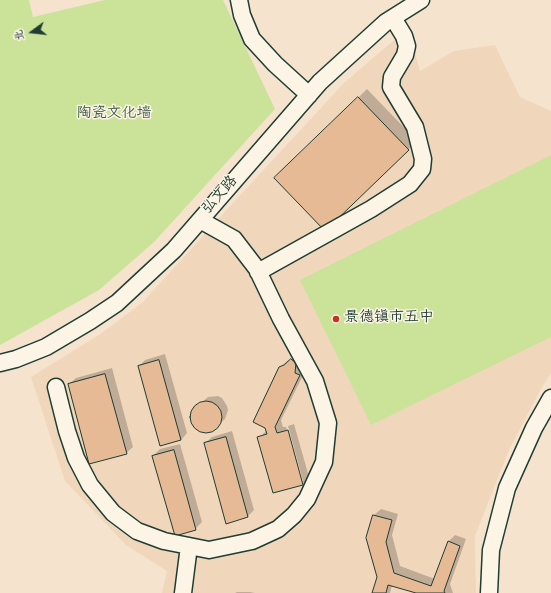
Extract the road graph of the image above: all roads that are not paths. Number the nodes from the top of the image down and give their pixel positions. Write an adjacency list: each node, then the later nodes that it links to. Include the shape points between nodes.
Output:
1 (239, 0): 4 (street, via 252,40)
2 (421, 0): 3 (street, 弘文路)
3 (393, 18): 4 (street, 弘文路); 6 (street, via 407,46 405,55 392,77 392,87 415,127 423,159 422,169 410,184 371,209)
4 (308, 95): 5 (street, 弘文路)
5 (200, 220): 6 (street, via 234,239); 7 (street, 弘文路, via 174,250 117,303 46,347)
6 (258, 272): 10 (street, via 315,381 328,423 324,462 307,499 278,529 252,541 209,550)
7 (0, 363)
8 (56, 387): 10 (street, via 76,458 90,485 114,513 137,531 164,541)
9 (551, 398): 12 (street, via 534,428 507,488 491,550)
10 (189, 546): 11 (street)
11 (183, 593)
12 (489, 593)

